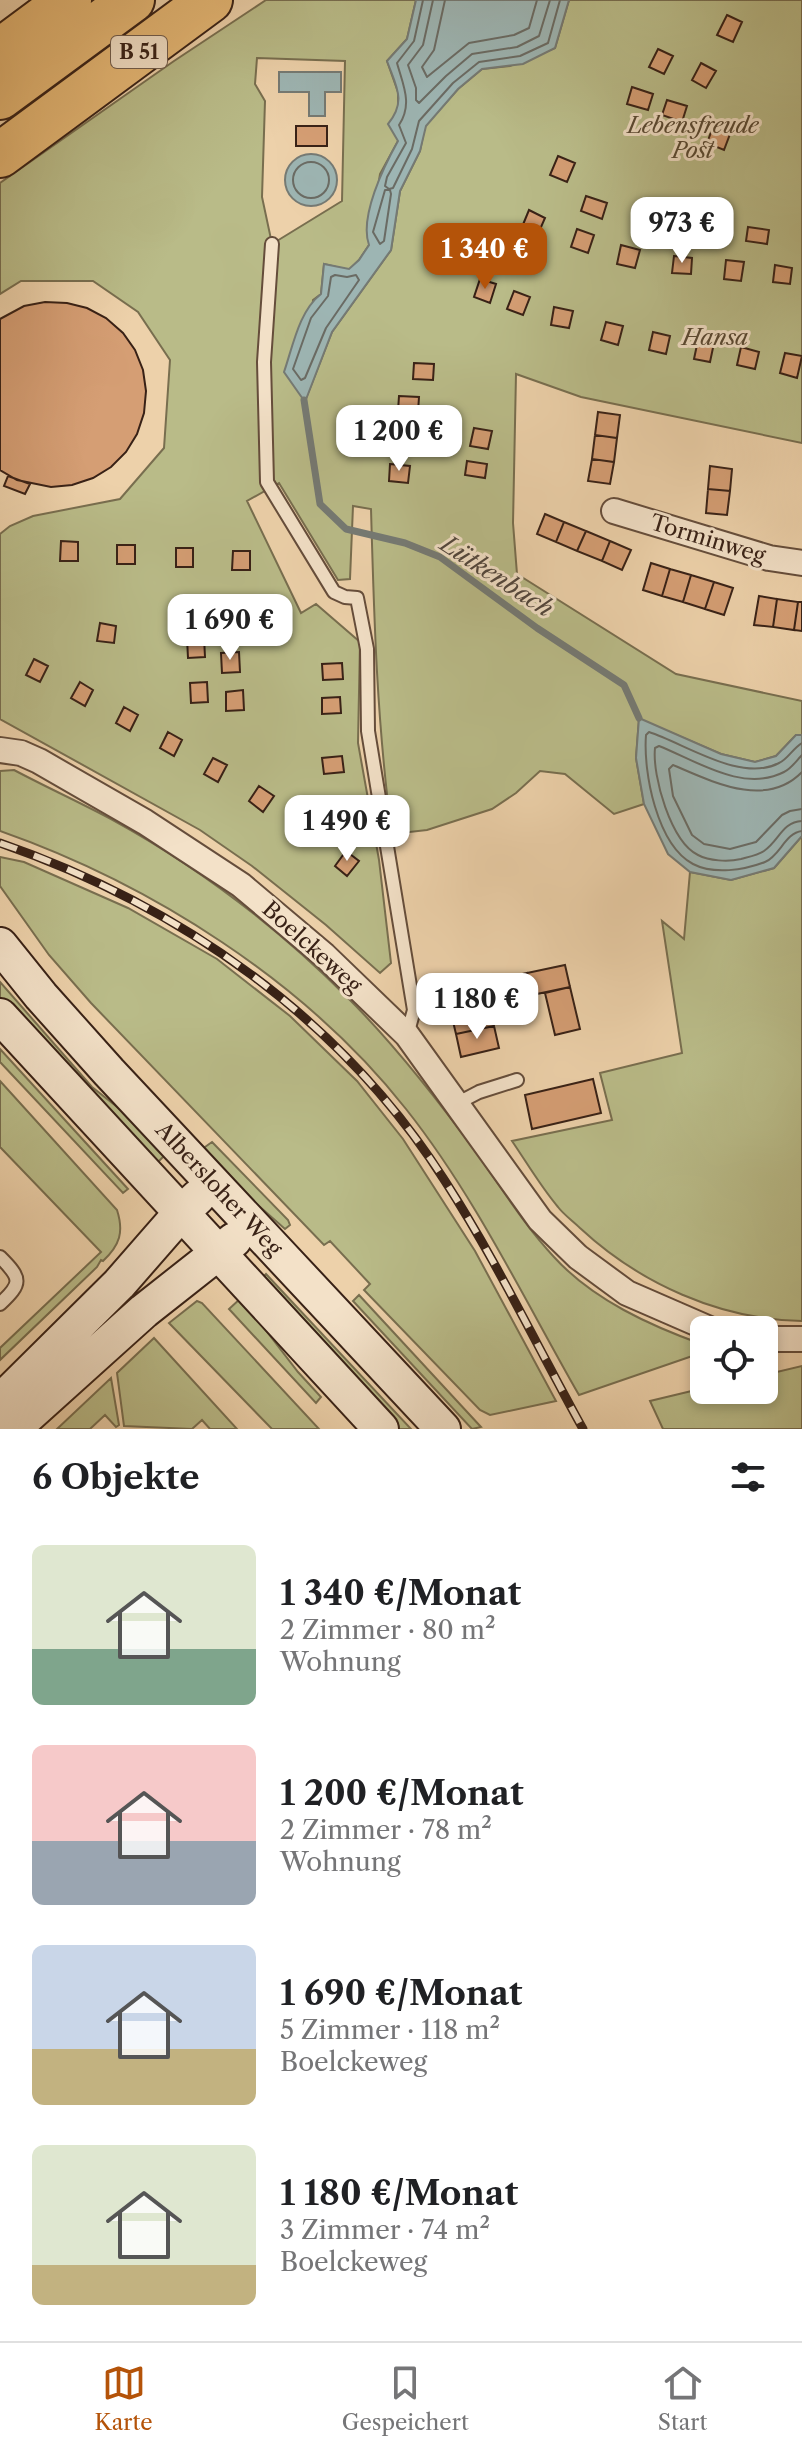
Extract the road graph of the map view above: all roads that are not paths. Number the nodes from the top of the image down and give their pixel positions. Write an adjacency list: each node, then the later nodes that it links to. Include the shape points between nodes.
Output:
1 (69, 0): 4 (highway)
2 (132, 0): 5 (highway, B 51)
3 (210, 0): 6 (highway, B 51)
4 (0, 51)
5 (0, 97)
6 (0, 155)
7 (272, 244): 13 (lane, via 264,362 267,482 334,592 357,598 367,649 368,731 414,1010)
8 (614, 511): 9 (street, Torminweg)
9 (802, 563)
10 (0, 750): 13 (street, Boelckeweg, via 39,761 241,885)
11 (0, 945): 16 (main road, Albersloher Weg)
12 (0, 1016): 17 (main road, Albersloher Weg)
13 (407, 1035): 15 (street, Boelckeweg)
14 (517, 1080): 15 (lane)
15 (456, 1104): 22 (street, Boelckeweg, via 540,1220 578,1257 627,1293)
16 (213, 1183): 17 (main road); 18 (main road, Albersloher Weg)
17 (181, 1213): 19 (main road, Albersloher Weg); 25 (main road, via 119,1284)
18 (252, 1224): 19 (main road); 28 (main road, Albersloher Weg)
19 (218, 1252): 26 (main road); 27 (main road, Albersloher Weg)
20 (0, 1257): 21 (lane, via 18,1284)
21 (0, 1304)
22 (690, 1320)
23 (778, 1339): 24 (street)
24 (802, 1339)
25 (0, 1402)
26 (13, 1429)
27 (381, 1429)
28 (443, 1429)

